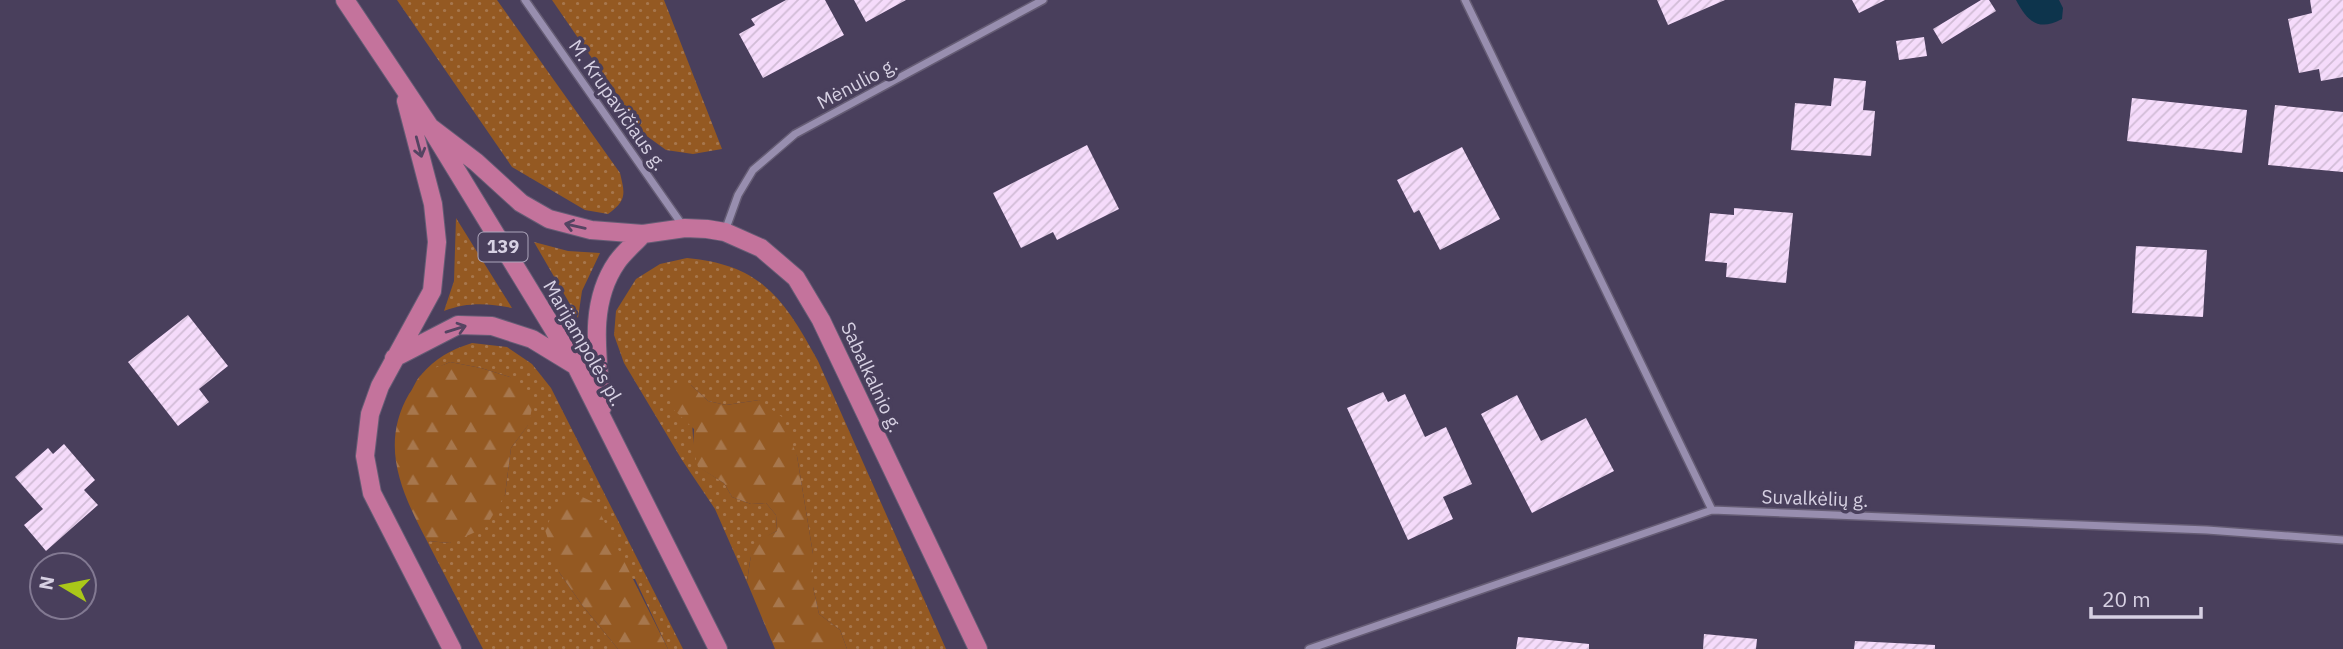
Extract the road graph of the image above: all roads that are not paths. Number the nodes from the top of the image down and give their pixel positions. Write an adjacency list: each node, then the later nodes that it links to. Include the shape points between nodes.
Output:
1 (345, 0): 5 (main road, Marijampolės pl. / 139)
2 (525, 0): 7 (street, M. Krupavičiaus g.)
3 (1044, 0): 8 (street, Mėnulio g., via 795,134 753,170)
4 (1465, 0): 13 (street)
5 (400, 81): 6 (main road, Marijampolės pl. / 139); 10 (main road, one-way to 10, via 433,204 436,242 432,291)
6 (430, 127): 9 (main road, Sabalkalnio g., one-way to 6, via 591,230 549,219 521,203); 11 (main road, Marijampolės pl. / 139)
7 (685, 228): 8 (main road, Sabalkalnio g.); 9 (main road, Sabalkalnio g.)
8 (725, 232): 17 (main road, Sabalkalnio g., via 761,248 796,278 821,320)
9 (643, 234): 12 (main road, via 618,261 600,294 596,330)
10 (394, 358): 11 (main road, one-way to 11, via 458,325 492,326 532,339); 15 (main road, via 370,414 365,456 372,493)
11 (576, 366): 12 (main road, Marijampolės pl. / 139)
12 (602, 415): 16 (main road, Marijampolės pl. / 139)
13 (1712, 510): 14 (street, Suvalkėlių g., via 2207,530); 18 (street, Suvalkėlių g.)
14 (2343, 540)
15 (452, 649)
16 (718, 649)
17 (978, 649)
18 (1309, 649)

